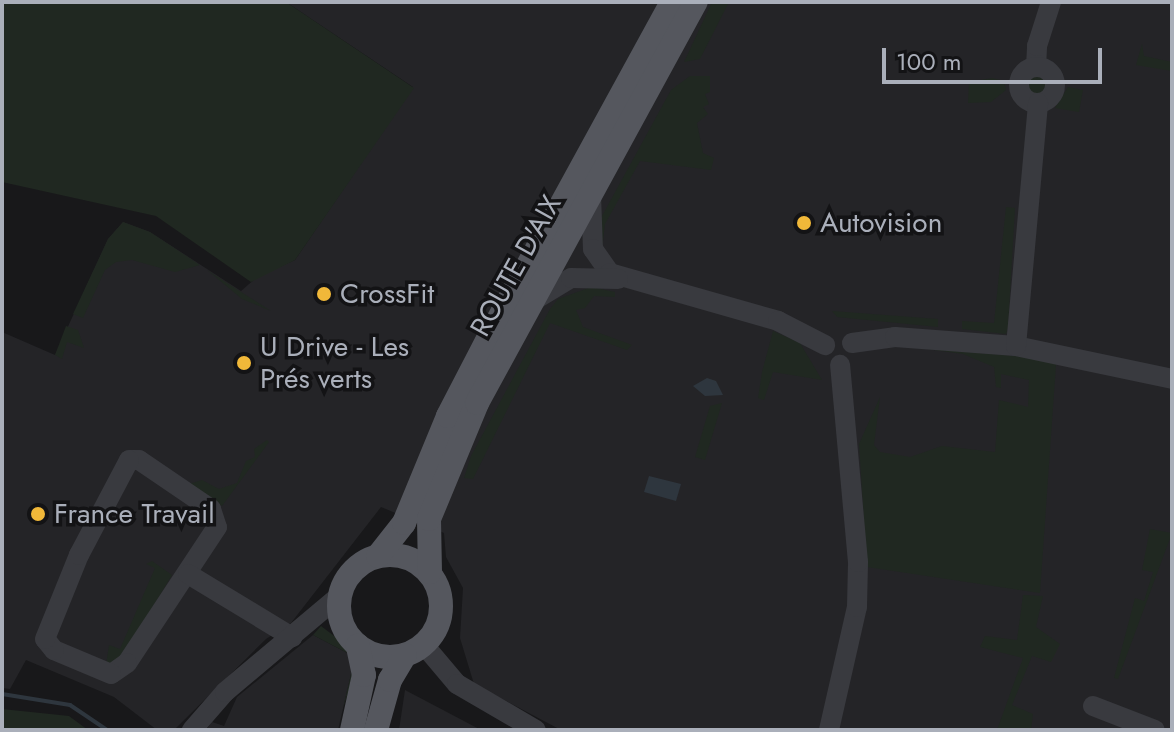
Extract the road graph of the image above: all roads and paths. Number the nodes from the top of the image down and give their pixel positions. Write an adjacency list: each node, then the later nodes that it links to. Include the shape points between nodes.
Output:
1 (672, 2): 12 (main road, ROUTE D'AIX, via 448,416 404,523)
2 (696, 2): 4 (main road, ROUTE D'AIX)
3 (1051, 2): 9 (street, via 1036,67 1049,71 1055,83 1051,97 1038,103)
4 (591, 191): 5 (street, via 593,249 610,273); 6 (main road, ROUTE D'AIX)
5 (624, 279): 6 (street, via 571,278); 8 (street, via 778,321)
6 (530, 303): 13 (main road, ROUTE D'AIX, via 444,477 425,539)
7 (852, 343): 8 (street, via 835,336); 9 (street, via 895,337); 10 (street, via 852,358)
8 (825, 345): 10 (street, via 827,359)
9 (1016, 346): 11 (street)
10 (840, 365): 24 (street, via 857,607)
11 (1172, 379)
12 (378, 556): 13 (main road, via 406,557); 15 (main road, via 360,564)
13 (430, 572): 18 (main road, via 442,599 441,616)
14 (188, 574): 14 (street, via 217,519 139,460 129,460 79,555 45,639 54,650 95,668 119,671); 16 (street)
15 (339, 596): 16 (street); 17 (main road, via 339,615)
16 (292, 637): 20 (street, via 225,692)
17 (358, 646): 18 (main road, via 373,654); 21 (main road, via 364,675)
18 (415, 650): 22 (main road, via 390,680); 23 (street, via 448,677)
19 (1093, 706): 25 (street)
20 (192, 730)
21 (352, 730)
22 (376, 730)
23 (536, 730)
24 (829, 730)
25 (1155, 730)

